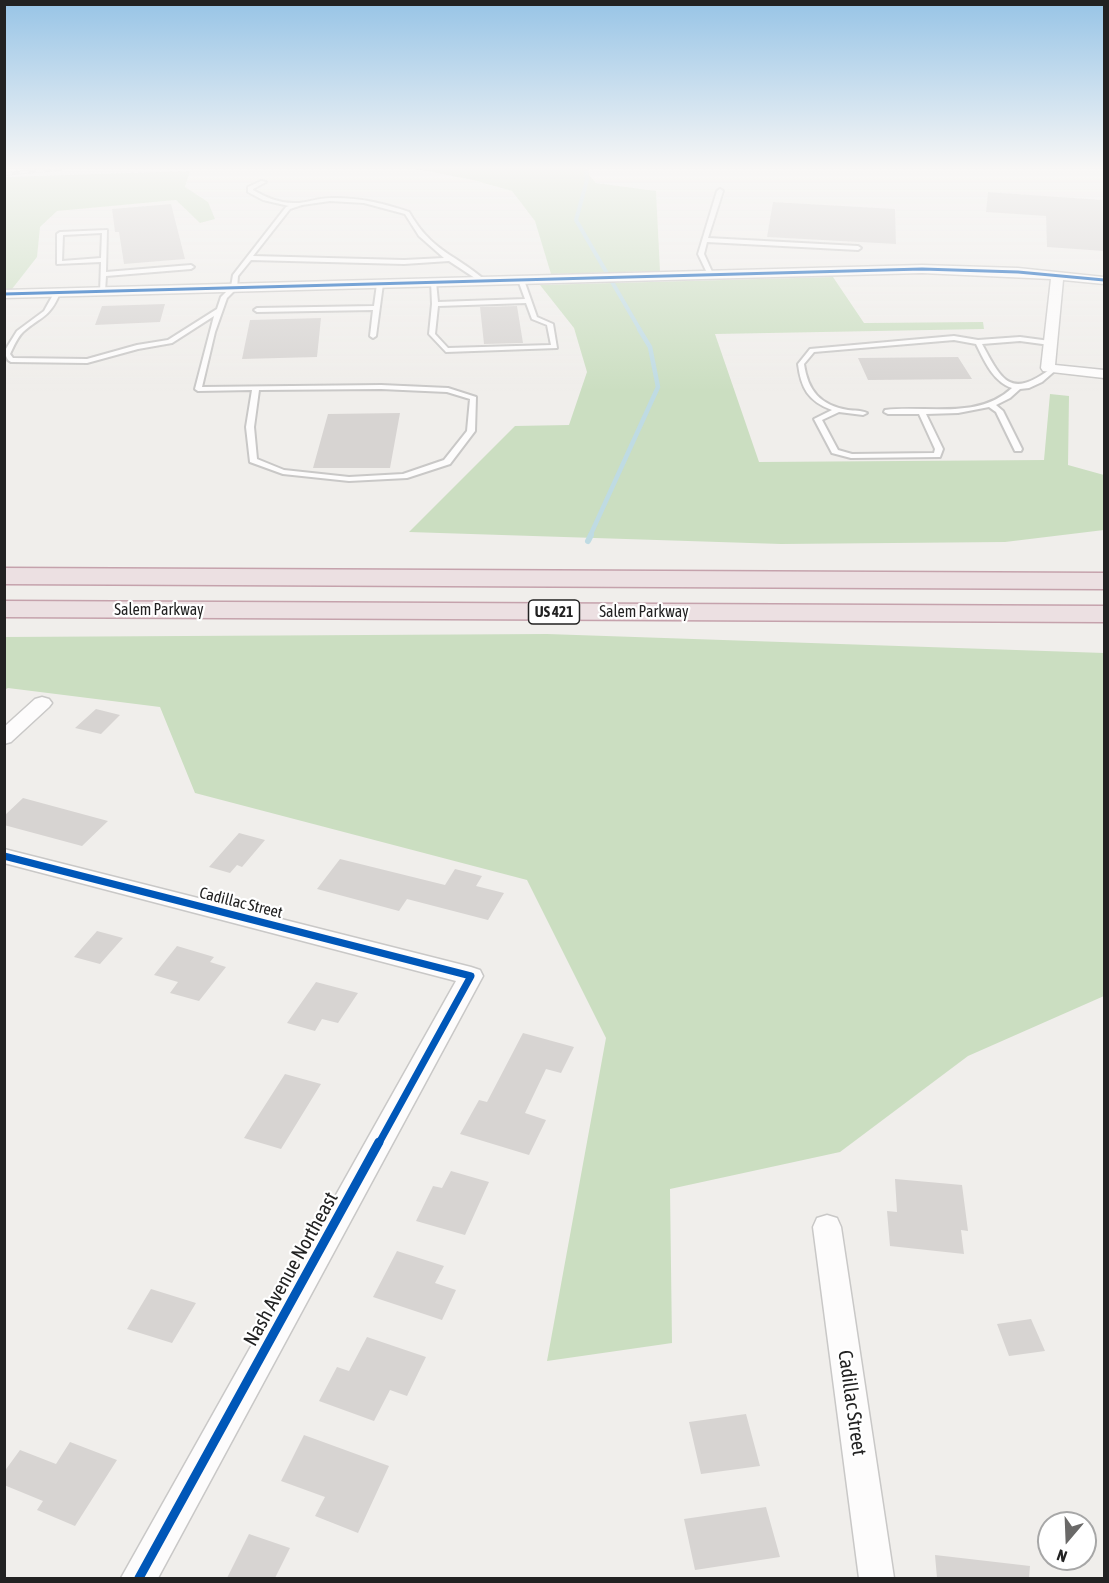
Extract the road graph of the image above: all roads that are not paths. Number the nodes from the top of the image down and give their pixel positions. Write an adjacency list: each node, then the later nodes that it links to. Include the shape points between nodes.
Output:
1 (60, 243): 10 (lane, via 59,263)
2 (104, 243): 10 (lane)
3 (261, 243): 8 (lane)
4 (429, 243): 9 (lane)
5 (705, 243): 13 (lane, via 702,254)
6 (761, 243): 7 (lane)
7 (858, 248)
8 (249, 258): 9 (lane, via 404,262); 20 (lane, via 235,276)
9 (448, 258): 17 (lane)
10 (103, 260): 12 (lane)
11 (190, 267): 12 (lane)
12 (103, 274): 21 (lane)
13 (710, 274): 14 (street, via 885,270); 15 (street)
14 (1057, 276): 16 (street); 31 (street)
15 (521, 280): 17 (street); 24 (lane)
16 (1104, 280)
17 (483, 281): 18 (street)
18 (433, 282): 19 (street); 25 (lane)
19 (380, 284): 20 (street); 26 (lane)
20 (234, 288): 21 (street); 27 (lane, via 224,297)
21 (102, 292): 22 (street)
22 (57, 293): 23 (street); 27 (lane, via 45,316 20,331 12,342 7,354 11,360 87,361 170,342)
23 (4, 294)
24 (529, 301): 25 (lane); 25 (lane, via 534,318 550,324 555,347 446,350 432,334)
25 (435, 304)
26 (377, 308): 28 (lane); 29 (lane)
27 (219, 310): 35 (lane, via 198,389)
28 (257, 310)
29 (373, 336)
30 (978, 342): 31 (lane, via 1020,339); 34 (lane, via 998,379); 37 (lane, via 954,338 812,350 801,364 806,388)
31 (1050, 343): 32 (street)
32 (1051, 369): 33 (street); 34 (lane, via 1038,382)
33 (1104, 374)
34 (1018, 387): 36 (lane, via 1012,396)
35 (256, 389): 35 (lane, via 448,390 474,398 471,431 447,462 404,476 349,479 283,472 253,460 250,427)
36 (990, 404): 38 (lane); 41 (lane, via 999,411)
37 (837, 410): 38 (lane, via 818,419 835,451 851,456 937,455 939,449); 40 (lane)
38 (921, 411): 39 (lane)
39 (888, 412)
40 (863, 413)
41 (1018, 449)
42 (4, 576): 43 (highway, Salem Parkway / US 421)
43 (1104, 581)
44 (4, 609): 45 (highway, Salem Parkway / US 421)
45 (1104, 614)
46 (42, 703): 47 (street)
47 (4, 738)
48 (4, 856): 49 (street, Cadillac Street)
49 (471, 976): 51 (street, Nash Avenue Northeast)
50 (827, 1227): 52 (street, Cadillac Street)
51 (139, 1578)
52 (877, 1578)

